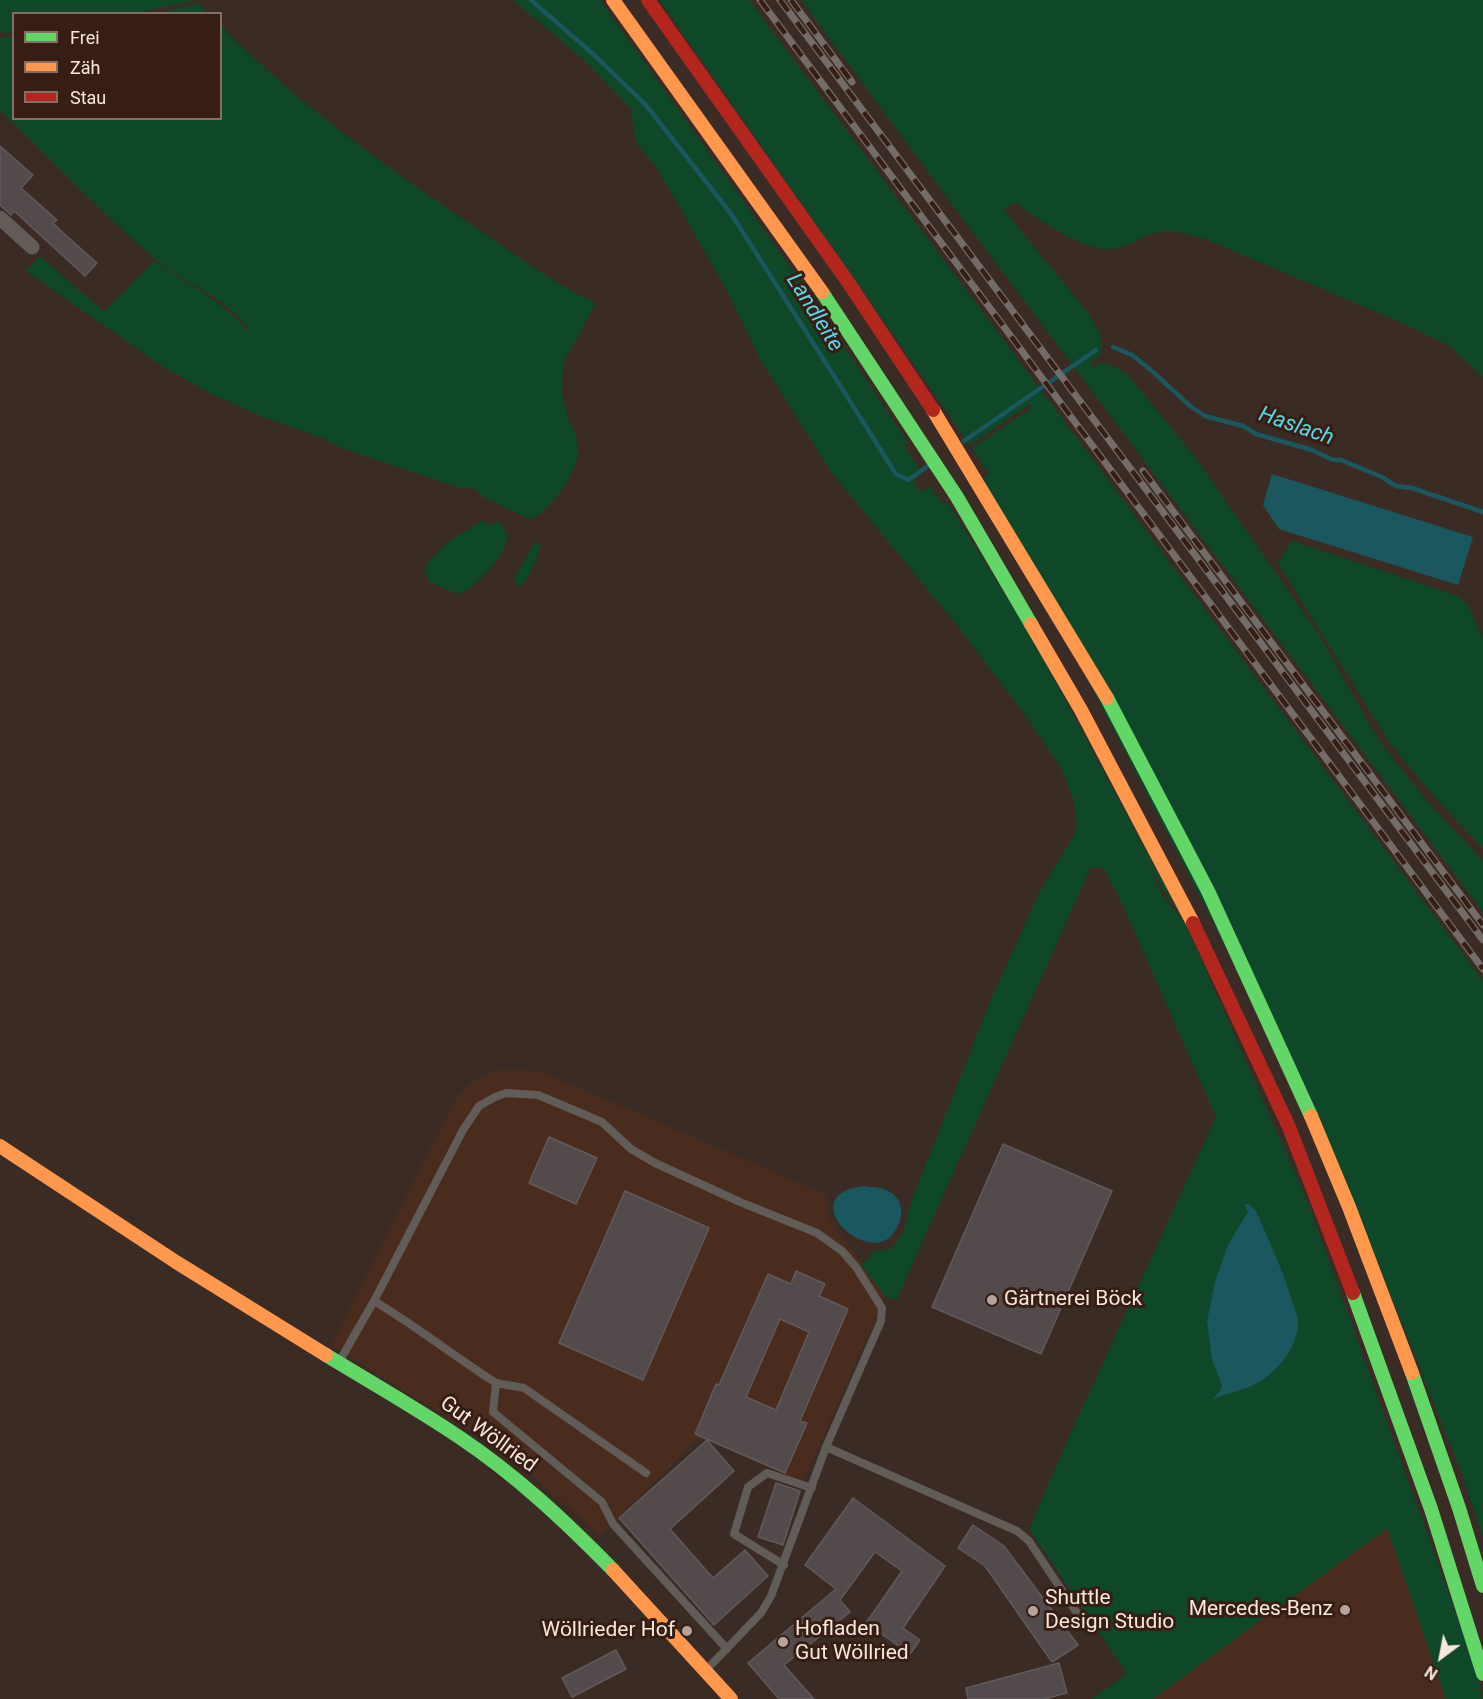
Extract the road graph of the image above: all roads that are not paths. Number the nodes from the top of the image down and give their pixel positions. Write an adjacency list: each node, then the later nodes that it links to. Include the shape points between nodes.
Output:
1 (613, 0): 17 (main road, via 830,303 918,435 1082,710 1184,903 1289,1127 1388,1384)
2 (648, 0): 13 (main road, via 848,282 939,419 1104,692 1208,891 1310,1113 1409,1365)
3 (0, 218): 4 (street)
4 (32, 247)
5 (0, 1146): 7 (main road, Gut Wöllried, via 176,1262)
6 (374, 1301): 7 (lane); 8 (lane); 9 (lane, via 479,1106 506,1093 538,1095 602,1122 631,1149 656,1163 817,1233 856,1267 882,1308 881,1321)
7 (339, 1362): 16 (main road, Gut Wöllried, via 459,1437 541,1501 615,1571)
8 (496, 1383): 10 (lane, via 524,1388); 15 (lane, via 493,1412 602,1502 613,1524)
9 (826, 1447): 11 (lane); 14 (lane, via 1017,1532 1029,1541)
10 (646, 1473)
11 (812, 1488): 12 (lane); 12 (lane, via 767,1473 748,1487 734,1534)
12 (784, 1565): 15 (lane, via 761,1613)
13 (1483, 1586)
14 (1083, 1622)
15 (728, 1649): 16 (lane)
16 (706, 1670): 18 (main road, Gut Wöllried)
17 (1483, 1674)
18 (731, 1699)

